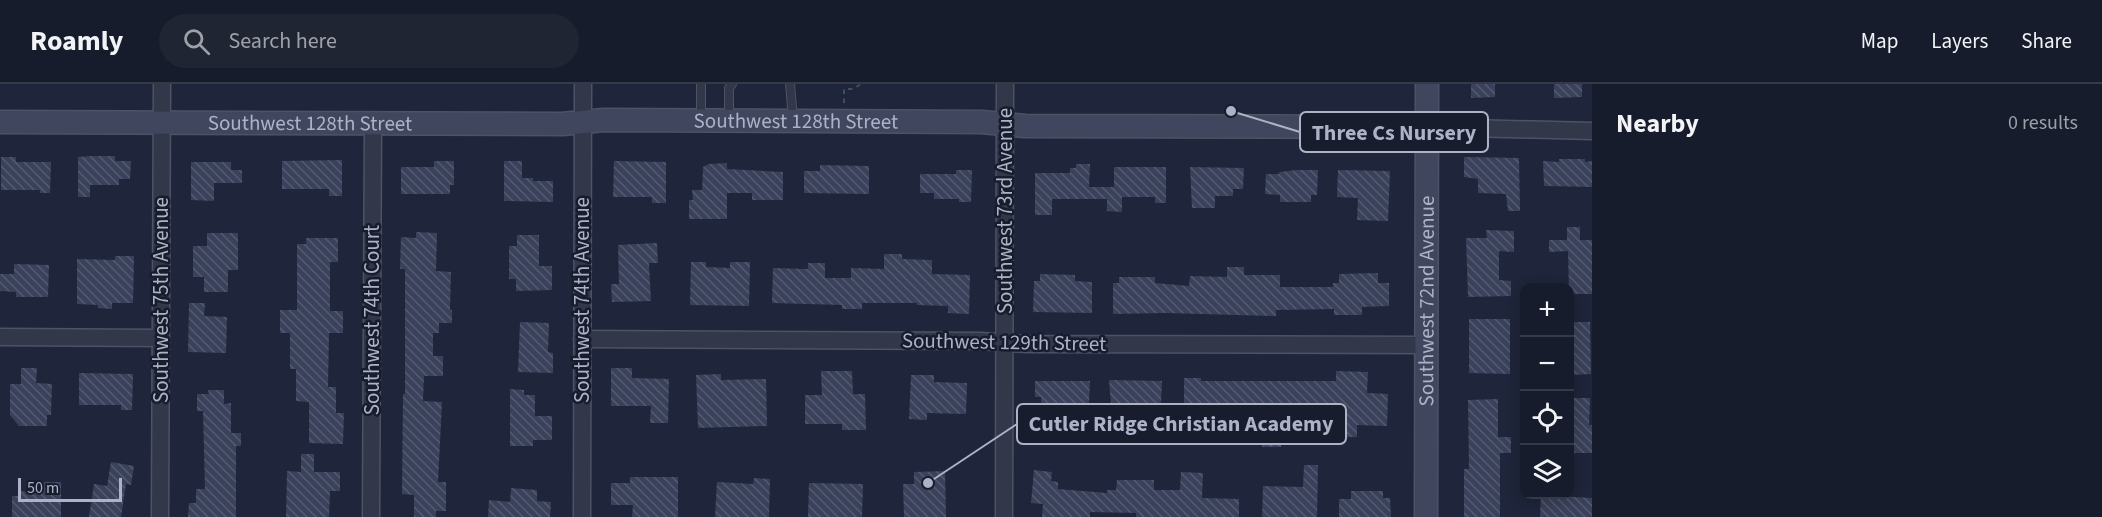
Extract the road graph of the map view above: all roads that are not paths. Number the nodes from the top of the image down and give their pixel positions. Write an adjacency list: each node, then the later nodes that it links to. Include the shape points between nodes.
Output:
1 (162, 84): 12 (street, Southwest 75th Avenue)
2 (583, 84): 13 (street, Southwest 74th Avenue)
3 (701, 84): 8 (lane)
4 (732, 84): 9 (lane)
5 (790, 84): 10 (lane)
6 (1005, 84): 15 (street, Southwest 73rd Avenue)
7 (1427, 84): 16 (street, Southwest 72nd Avenue)
8 (701, 121): 9 (street, Southwest 128th Street); 13 (street, Southwest 128th Street)
9 (729, 121): 10 (street, Southwest 128th Street)
10 (793, 121): 15 (street, Southwest 128th Street)
11 (0, 122): 12 (street, Southwest 128th Street)
12 (161, 122): 14 (street, Southwest 128th Street); 19 (street, Southwest 75th Avenue)
13 (583, 122): 14 (street, Southwest 128th Street); 20 (street, Southwest 74th Avenue)
14 (373, 123): 24 (street, Southwest 74th Court)
15 (1005, 124): 16 (street, Southwest 128th Street); 21 (street, Southwest 73rd Avenue)
16 (1427, 127): 17 (street, Southwest 128th Street); 22 (street, Southwest 72nd Avenue)
17 (1592, 131)
18 (0, 337): 19 (street)
19 (161, 338): 23 (street, Southwest 75th Avenue)
20 (582, 339): 21 (street, Southwest 129th Street); 25 (street, Southwest 74th Avenue)
21 (1005, 343): 22 (street, Southwest 129th Street); 26 (street, Southwest 73rd Avenue)
22 (1426, 345): 27 (street, Southwest 72nd Avenue)
23 (160, 517)
24 (371, 517)
25 (582, 517)
26 (1004, 517)
27 (1426, 517)

